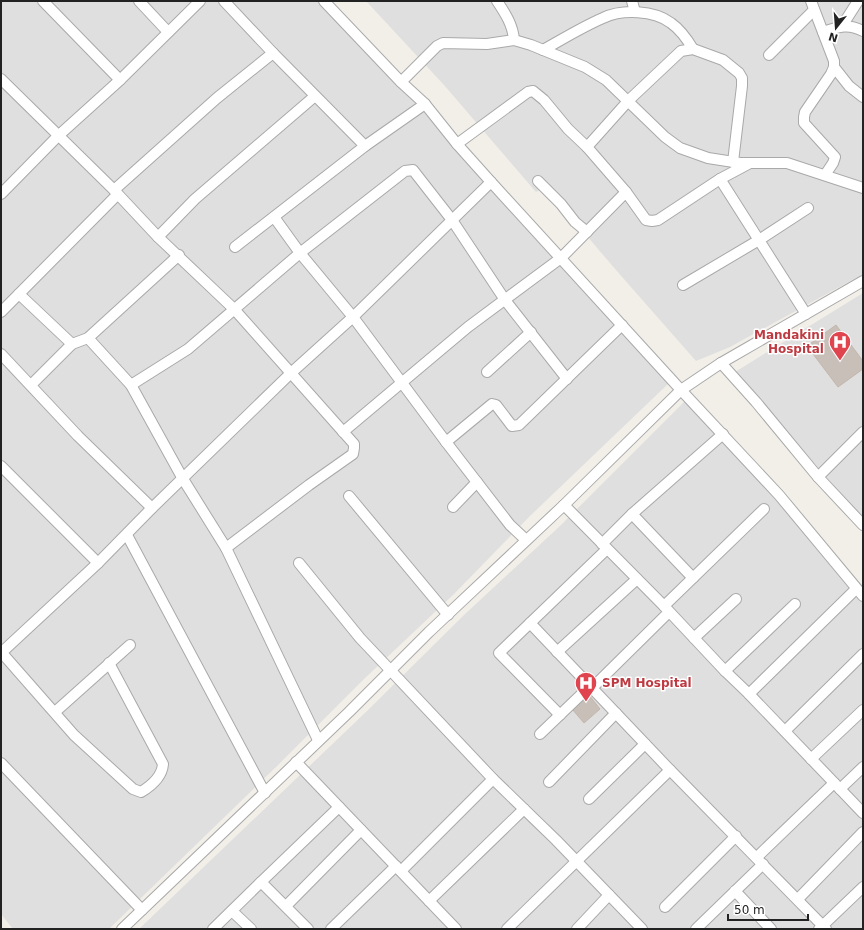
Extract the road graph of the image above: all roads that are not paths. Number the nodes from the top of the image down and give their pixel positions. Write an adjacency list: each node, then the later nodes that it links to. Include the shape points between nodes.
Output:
1 (43, 1): 22 (street)
2 (139, 1): 12 (street)
3 (200, 1): 12 (street)
4 (224, 1): 18 (street)
5 (324, 1): 23 (street)
6 (497, 1): 15 (street, via 514,30)
7 (632, 1): 10 (street)
8 (858, 1): 11 (street)
9 (813, 6): 13 (street); 19 (street)
10 (635, 12): 16 (street, via 670,22); 17 (street, via 604,17)
11 (842, 26): 13 (street); 14 (street)
12 (168, 32): 22 (street)
13 (823, 32): 20 (street)
14 (863, 32)
15 (514, 40): 17 (street); 23 (street, via 487,44 443,43)
16 (693, 49): 26 (street, via 681,51); 32 (street, via 724,60 733,66 742,78)
17 (543, 50): 26 (street, via 585,67 606,80)
18 (273, 53): 24 (street); 40 (street, via 217,98)
19 (769, 56)
20 (834, 67): 25 (street, via 849,86); 34 (street, via 804,117 804,123 835,157)
21 (1, 78): 28 (street)
22 (120, 80): 28 (street)
23 (401, 82): 27 (street)
24 (315, 96): 30 (street); 46 (street, via 195,199)
25 (863, 97)
26 (629, 100): 31 (street); 32 (street, via 680,148 708,158)
27 (425, 104): 29 (street); 30 (street)
28 (58, 136): 40 (street); 41 (street)
29 (457, 144): 31 (street, via 528,92 533,92 544,100); 37 (street)
30 (365, 146): 43 (street)
31 (587, 147): 39 (street)
32 (733, 162): 33 (street)
33 (750, 163): 34 (street, via 787,163); 35 (street)
34 (825, 175): 38 (street)
35 (720, 179): 39 (street, via 658,220 652,221 646,220); 47 (street)
36 (538, 180): 45 (street)
37 (491, 182): 44 (street); 51 (street)
38 (863, 188)
39 (626, 192): 45 (street)
40 (116, 193): 46 (street); 54 (street)
41 (1, 194)
42 (808, 208): 47 (street)
43 (274, 217): 48 (street); 49 (street)
44 (452, 220): 49 (street, via 413,170 405,171); 55 (street); 59 (street)
45 (587, 232): 51 (street)
46 (158, 237): 50 (street)
47 (759, 240): 53 (street); 58 (street)
48 (235, 247)
49 (300, 253): 56 (street); 59 (street)
50 (179, 255): 56 (street); 62 (street)
51 (561, 258): 55 (street); 60 (street)
52 (863, 281): 58 (street)
53 (683, 285)
54 (19, 294): 57 (street); 63 (street)
55 (505, 300): 61 (street); 69 (street, via 468,326)
56 (234, 309): 67 (street); 71 (street, via 188,349)
57 (1, 312)
58 (806, 314): 65 (street)
59 (353, 317): 67 (street); 69 (street)
60 (622, 325): 68 (street); 72 (street)
61 (531, 332): 66 (street); 68 (street)
62 (88, 338): 63 (street); 71 (street)
63 (72, 344): 70 (street)
64 (1, 354): 70 (street)
65 (721, 364): 72 (street); 78 (street)
66 (487, 372)
67 (291, 373): 73 (street); 79 (street)
68 (567, 378): 76 (street, via 519,425 512,426 496,405 492,404)
69 (402, 383): 73 (street); 76 (street)
70 (31, 385): 84 (street, via 78,436)
71 (132, 385): 79 (street)
72 (681, 390): 75 (street); 82 (street)
73 (343, 432): 91 (street, via 354,444 353,454)
74 (863, 432): 78 (street)
75 (723, 434): 86 (street); 96 (street, via 779,495)
76 (446, 442): 80 (street)
77 (1, 466): 92 (street)
78 (818, 477): 87 (street)
79 (183, 479): 84 (street); 91 (street)
80 (477, 482): 83 (street); 89 (street, via 510,525)
81 (349, 496): 100 (street)
82 (564, 505): 89 (street); 90 (street)
83 (453, 507)
84 (152, 508): 88 (street)
85 (764, 509): 94 (street)
86 (632, 514): 90 (street); 94 (street)
87 (863, 525)
88 (127, 535): 92 (street); 128 (street)
89 (526, 540): 100 (street)
90 (605, 546): 95 (street); 101 (street)
91 (226, 548): 118 (street)
92 (98, 562): 105 (street)
93 (299, 562): 108 (street, via 360,638)
94 (693, 578): 99 (street)
95 (637, 579): 99 (street); 104 (street)
96 (860, 592): 111 (street)
97 (736, 599): 102 (street)
98 (795, 604): 109 (street)
99 (667, 609): 102 (street); 110 (street)
100 (448, 615): 108 (street)
101 (530, 623): 104 (street); 115 (street, via 499,653)
102 (694, 638): 109 (street)
103 (130, 645): 107 (street)
104 (557, 652): 110 (street)
105 (1, 653): 113 (street)
106 (863, 654): 116 (street)
107 (109, 662): 113 (street); 113 (street, via 163,764 163,769 150,787 140,792 133,789 74,735)
108 (391, 670): 118 (street); 125 (street)
109 (725, 671): 111 (street)
110 (591, 687): 114 (street); 115 (street)
111 (750, 694): 116 (street)
112 (863, 710): 120 (street)
113 (55, 712)
114 (616, 713): 119 (street); 126 (street)
115 (560, 715): 117 (street)
116 (785, 731): 120 (street)
117 (540, 734)
118 (318, 740): 121 (street)
119 (645, 744): 124 (street); 129 (street)
120 (811, 759): 127 (street)
121 (296, 762): 128 (street); 130 (street)
122 (1, 763): 147 (street)
123 (863, 767): 127 (street)
124 (670, 770): 135 (street); 137 (street)
125 (493, 779): 131 (street); 138 (street)
126 (549, 782)
127 (837, 786): 132 (street); 136 (street)
128 (265, 792): 147 (street)
129 (589, 799)
130 (338, 806): 133 (street); 139 (street)
131 (524, 809): 137 (street); 144 (street)
132 (863, 813)
133 (362, 830): 138 (street); 145 (street)
134 (863, 832): 143 (street)
135 (736, 836): 136 (street); 146 (street)
136 (760, 860): 141 (street); 143 (street)
137 (577, 862): 142 (street); 157 (street)
138 (398, 869): 144 (street); 155 (street)
139 (261, 882): 145 (street); 148 (street)
140 (863, 887): 150 (street)
141 (735, 891): 159 (street); 160 (street)
142 (609, 895): 149 (street); 158 (street)
143 (798, 898): 150 (street)
144 (429, 901): 156 (street)
145 (286, 906): 154 (street)
146 (665, 907)
147 (142, 910): 151 (street)
148 (232, 911): 152 (street); 153 (street)
149 (640, 928)
150 (823, 928)
151 (122, 929)
152 (213, 929)
153 (250, 929)
154 (308, 929)
155 (331, 929)
156 (456, 929)
157 (507, 929)
158 (576, 929)
159 (696, 929)
160 (771, 929)

